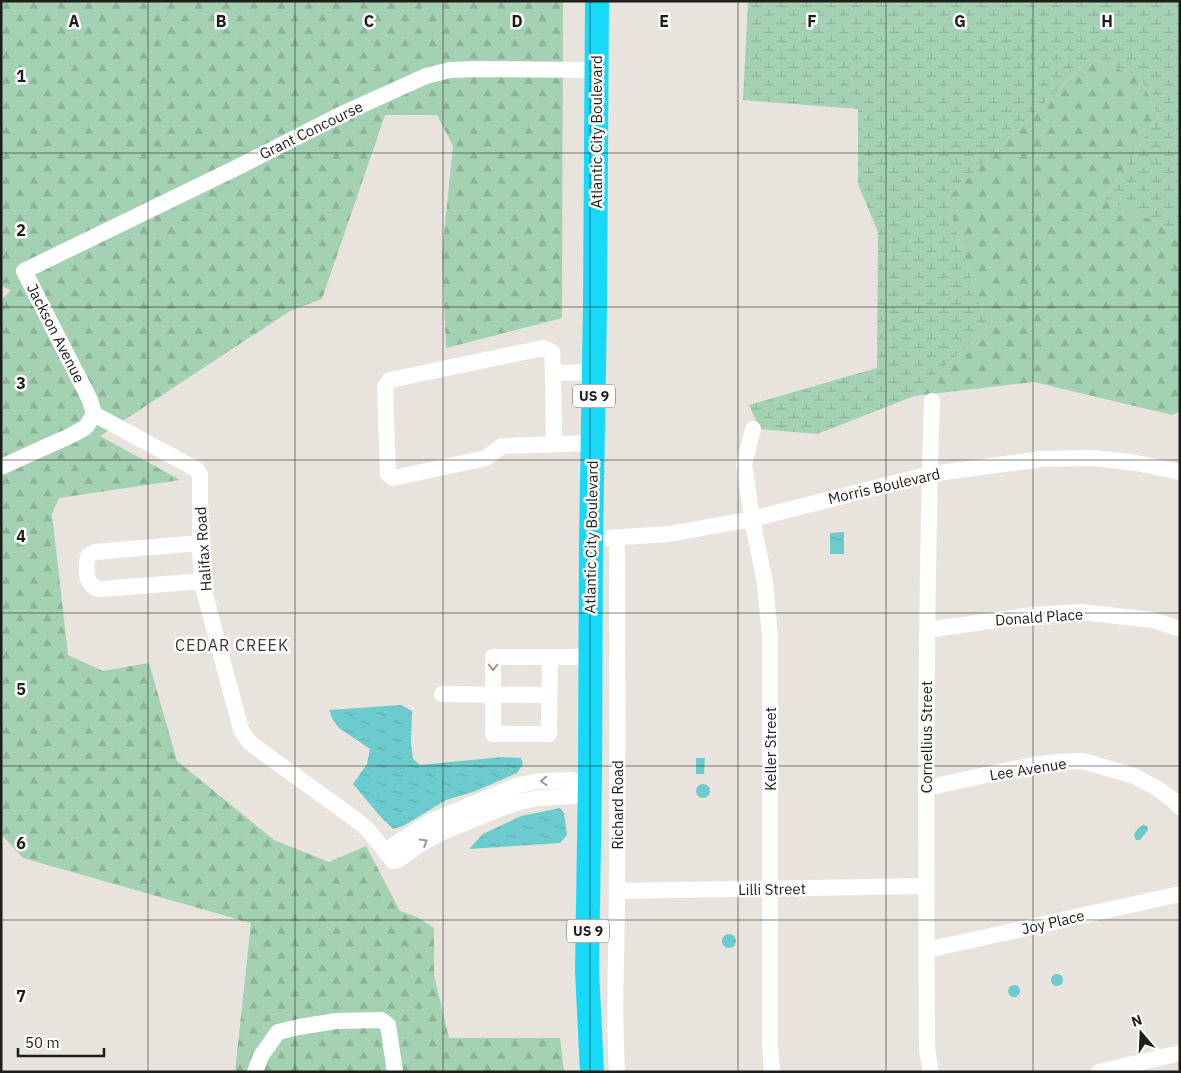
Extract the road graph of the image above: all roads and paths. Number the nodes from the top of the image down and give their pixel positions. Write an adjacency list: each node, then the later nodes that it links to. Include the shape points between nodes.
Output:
1 (596, 1): 2 (highway, Atlantic City Boulevard / US 9)
2 (596, 70): 3 (street, Grant Concourse, via 480,68 426,76 342,114); 4 (highway, Atlantic City Boulevard / US 9)
3 (44, 262): 7 (street, Jackson Avenue, via 24,271 90,400)
4 (594, 372): 5 (street); 9 (highway, Atlantic City Boulevard / US 9)
5 (553, 373): 10 (street); 10 (street, via 552,352 543,348 390,380 385,387 388,474 393,478 486,458 502,446)
6 (932, 401): 13 (street, Cornellius Street)
7 (94, 414): 11 (street, via 86,428); 17 (street, Halifax Road, via 196,469 200,475)
8 (753, 429): 14 (street, Keller Street, via 744,464)
9 (593, 443): 10 (street); 16 (highway, Atlantic City Boulevard / US 9)
10 (554, 444)
11 (1, 467)
12 (1180, 472): 13 (street, Morris Boulevard, via 1136,462 1042,458)
13 (930, 474): 14 (street, Morris Boulevard); 20 (street, Cornellius Street)
14 (752, 519): 15 (street, Morris Boulevard, via 669,534); 30 (street, Keller Street, via 765,582 770,636)
15 (616, 538): 16 (street, Morris Boulevard); 31 (street, Richard Road)
16 (591, 539): 22 (highway, Atlantic City Boulevard / US 9)
17 (200, 542): 18 (street, Halifax Road); 18 (street, via 95,552 88,556 86,566 89,580 94,587 101,589)
18 (203, 581): 27 (street, Halifax Road, via 237,719 245,736 368,830 384,834 395,851 432,821 516,786 539,781 572,780)
19 (1180, 629): 20 (street, Donald Place, via 1153,620 1081,612 1032,615)
20 (927, 630): 26 (street, Cornellius Street)
21 (550, 657): 22 (street); 24 (street, one-way to 24, via 494,657); 25 (street)
22 (590, 657): 27 (highway, Atlantic City Boulevard / US 9)
23 (442, 694): 24 (street)
24 (493, 695): 25 (street); 25 (street, via 493,734 549,734)
25 (549, 695)
26 (926, 788): 28 (street, Lee Avenue, via 1037,765 1083,761 1134,776); 29 (street, Cornellius Street)
27 (590, 791): 37 (highway, Atlantic City Boulevard / US 9, via 587,971)
28 (1179, 804)
29 (926, 886): 30 (street, Lilli Street); 33 (street, Cornellius Street)
30 (770, 889): 31 (street, Lilli Street); 39 (street, Keller Street)
31 (617, 891): 38 (street, Richard Road)
32 (1180, 894): 33 (street, Joy Place)
33 (927, 950): 40 (street, Cornellius Street, via 927,1048)
34 (1180, 1053): 41 (street)
35 (255, 1072): 36 (street, via 278,1032 336,1021 380,1020 388,1025)
36 (395, 1072)
37 (592, 1072)
38 (618, 1072)
39 (772, 1072)
40 (931, 1072)
41 (1099, 1072)

